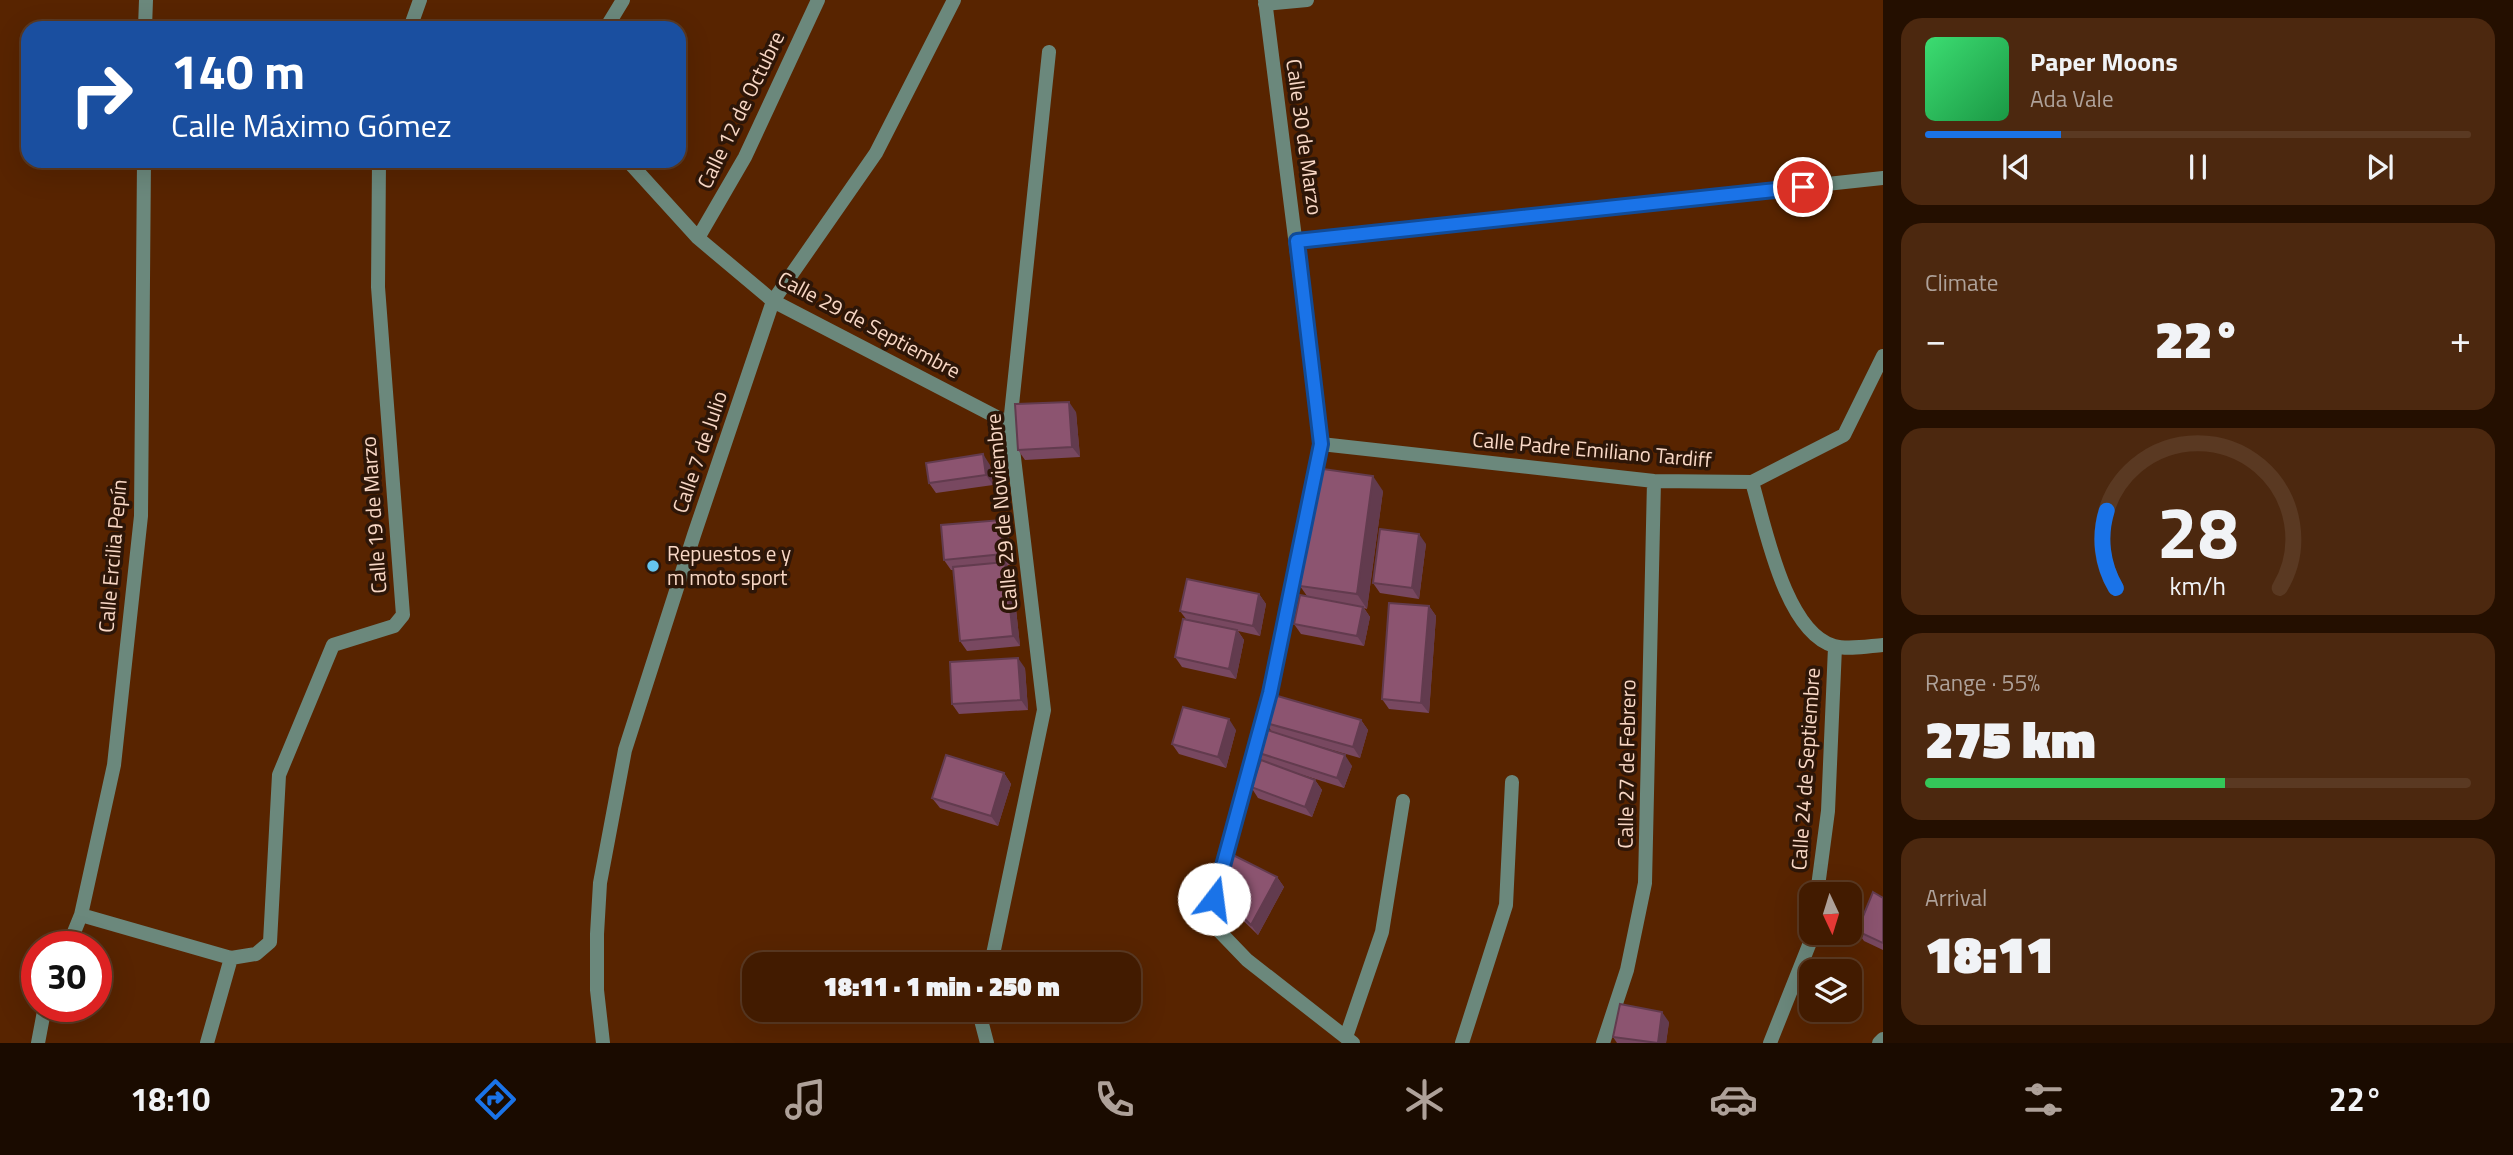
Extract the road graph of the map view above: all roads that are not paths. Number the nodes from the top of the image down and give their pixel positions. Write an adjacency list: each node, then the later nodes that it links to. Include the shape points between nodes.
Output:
1 (146, 0): 8 (street)
2 (420, 0): 9 (street)
3 (623, 0): 10 (street)
4 (818, 0): 16 (street, Calle 12 de Octubre, via 744,157)
5 (954, 0): 18 (street, Calle 7 de Julio, via 876,153)
6 (1307, 0): 7 (street)
7 (1265, 2): 17 (street, Calle 30 de Marzo)
8 (145, 21)
9 (412, 21)
10 (610, 21)
11 (1049, 52): 20 (street, Calle 29 de Noviembre)
12 (144, 168): 29 (street, Calle Ercilia Pepín, via 141,516 114,765)
13 (379, 168): 33 (street, Calle 19 de Marzo, via 378,287 403,615 394,626 333,645 279,775 270,942 256,954)
14 (634, 168): 16 (street, Calle 29 de Septiembre)
15 (1883, 178): 17 (street)
16 (698, 238): 18 (street, Calle 29 de Septiembre)
17 (1297, 241): 21 (street, Calle 30 de Marzo)
18 (773, 301): 20 (street, Calle 29 de Septiembre); 40 (street, Calle 7 de Julio, via 625,750 600,883 597,990)
19 (1883, 356): 23 (street, Calle Padre Emiliano Tardiff, via 1844,435)
20 (1010, 425): 32 (street, Calle 29 de Noviembre, via 1044,710)
21 (1321, 444): 22 (street, Calle Padre Emiliano Tardiff); 37 (street, Calle 30 de Marzo, via 1270,693 1214,899 1221,933 1247,960)
22 (1654, 481): 23 (street, Calle Padre Emiliano Tardiff); 43 (street, Calle 27 de Febrero, via 1645,883 1627,970)
23 (1752, 482): 25 (street, via 1784,590 1812,634)
24 (1883, 645): 25 (street)
25 (1835, 647): 28 (street, Calle 24 de Septiembre, via 1828,811)
26 (1513, 782): 42 (street, via 1506,905)
27 (1403, 801): 37 (street, via 1382,932)
28 (1819, 882)
29 (81, 915): 30 (street, Calle Ercilia Pepín); 33 (street)
30 (74, 931)
31 (1809, 945): 44 (street)
32 (994, 952)
33 (231, 958): 39 (street)
34 (42, 1022): 38 (street)
35 (982, 1022): 41 (street)
36 (1883, 1039): 45 (street)
37 (1349, 1040)
38 (38, 1043)
39 (207, 1043)
40 (603, 1043)
41 (987, 1043)
42 (1462, 1043)
43 (1603, 1043)
44 (1770, 1043)
45 (1879, 1043)

